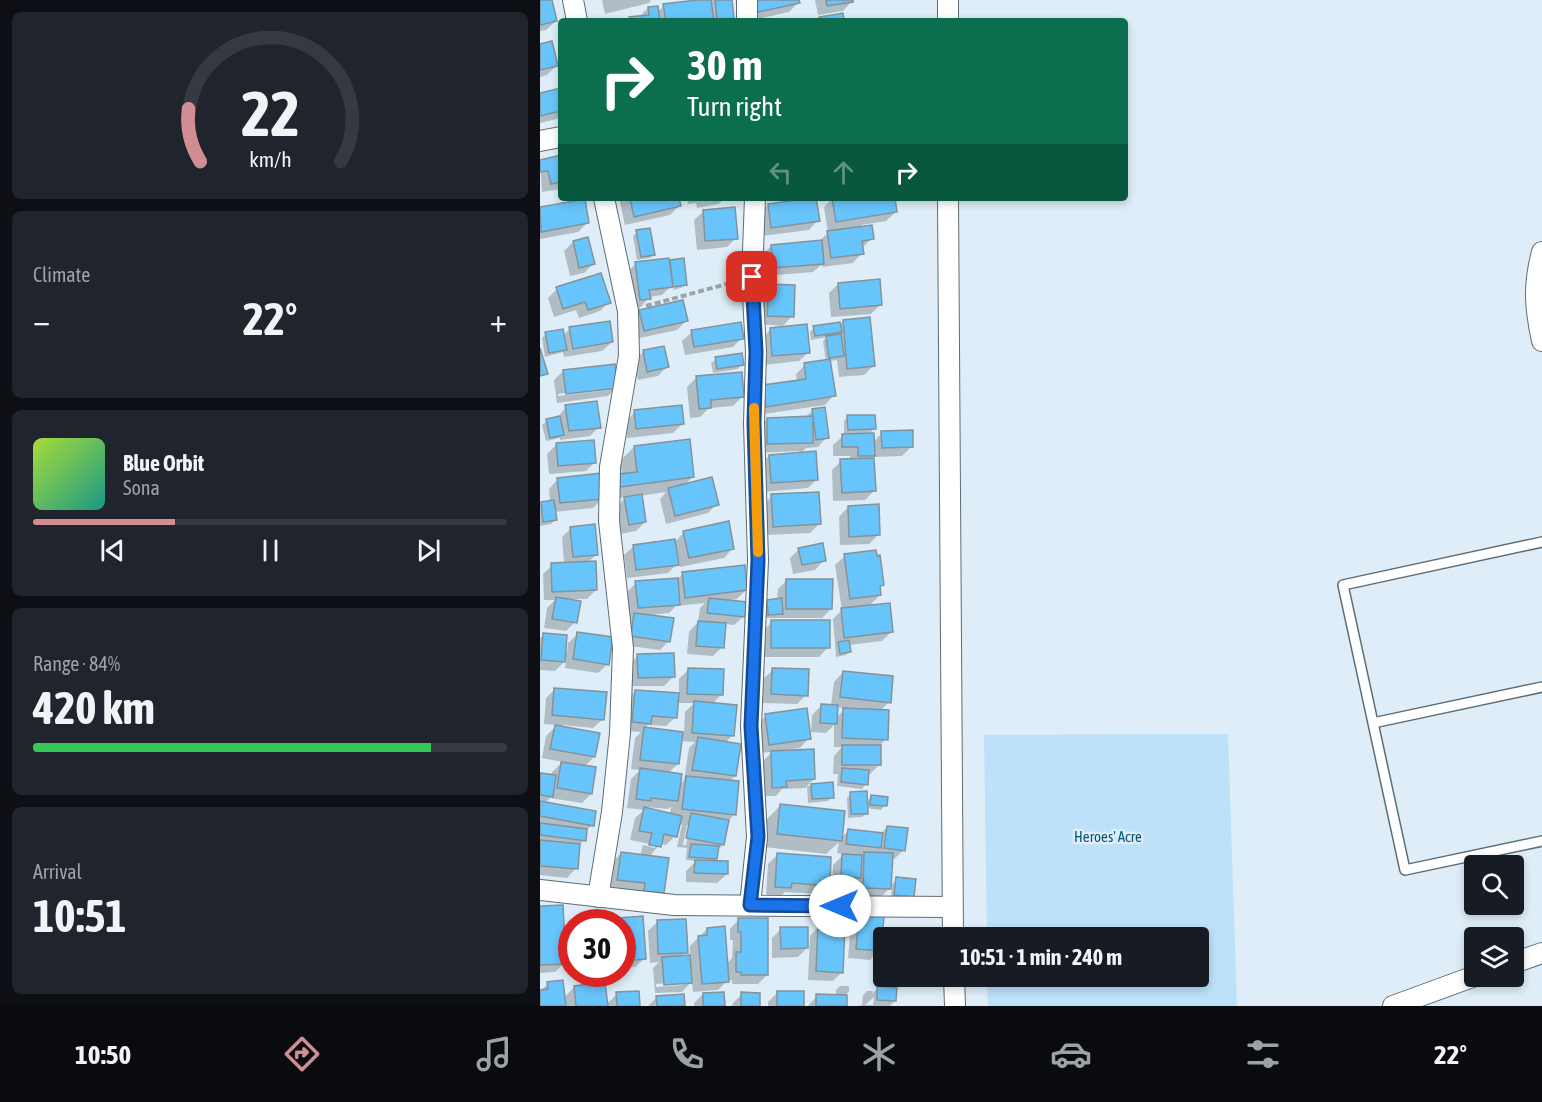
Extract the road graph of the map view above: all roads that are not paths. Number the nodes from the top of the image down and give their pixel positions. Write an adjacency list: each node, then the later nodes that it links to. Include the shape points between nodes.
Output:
1 (573, 0): 4 (street)
2 (747, 0): 5 (street)
3 (948, 0): 6 (street)
4 (576, 18)
5 (747, 18)
6 (948, 18)
7 (558, 138): 8 (street)
8 (540, 141)
9 (605, 201): 19 (street, via 628,311 629,356 610,468 609,510 623,648 621,733)
10 (755, 201): 20 (street, via 752,277 758,570 751,726 758,837)
11 (948, 201): 21 (street)
12 (1542, 252): 13 (street, via 1536,277 1536,314)
13 (1542, 341)
14 (1542, 542): 16 (lane, via 1343,585)
15 (1542, 687): 16 (lane)
16 (1373, 723): 17 (lane, via 1405,870)
17 (1542, 840)
18 (540, 890): 19 (street)
19 (598, 897): 20 (street, via 674,905)
20 (750, 905): 21 (street)
21 (952, 907): 22 (street)
22 (953, 927)
23 (1542, 952): 24 (street)
24 (1524, 959)
25 (1464, 980): 28 (street)
26 (954, 987): 27 (street)
27 (955, 1006)
28 (1393, 1006)

